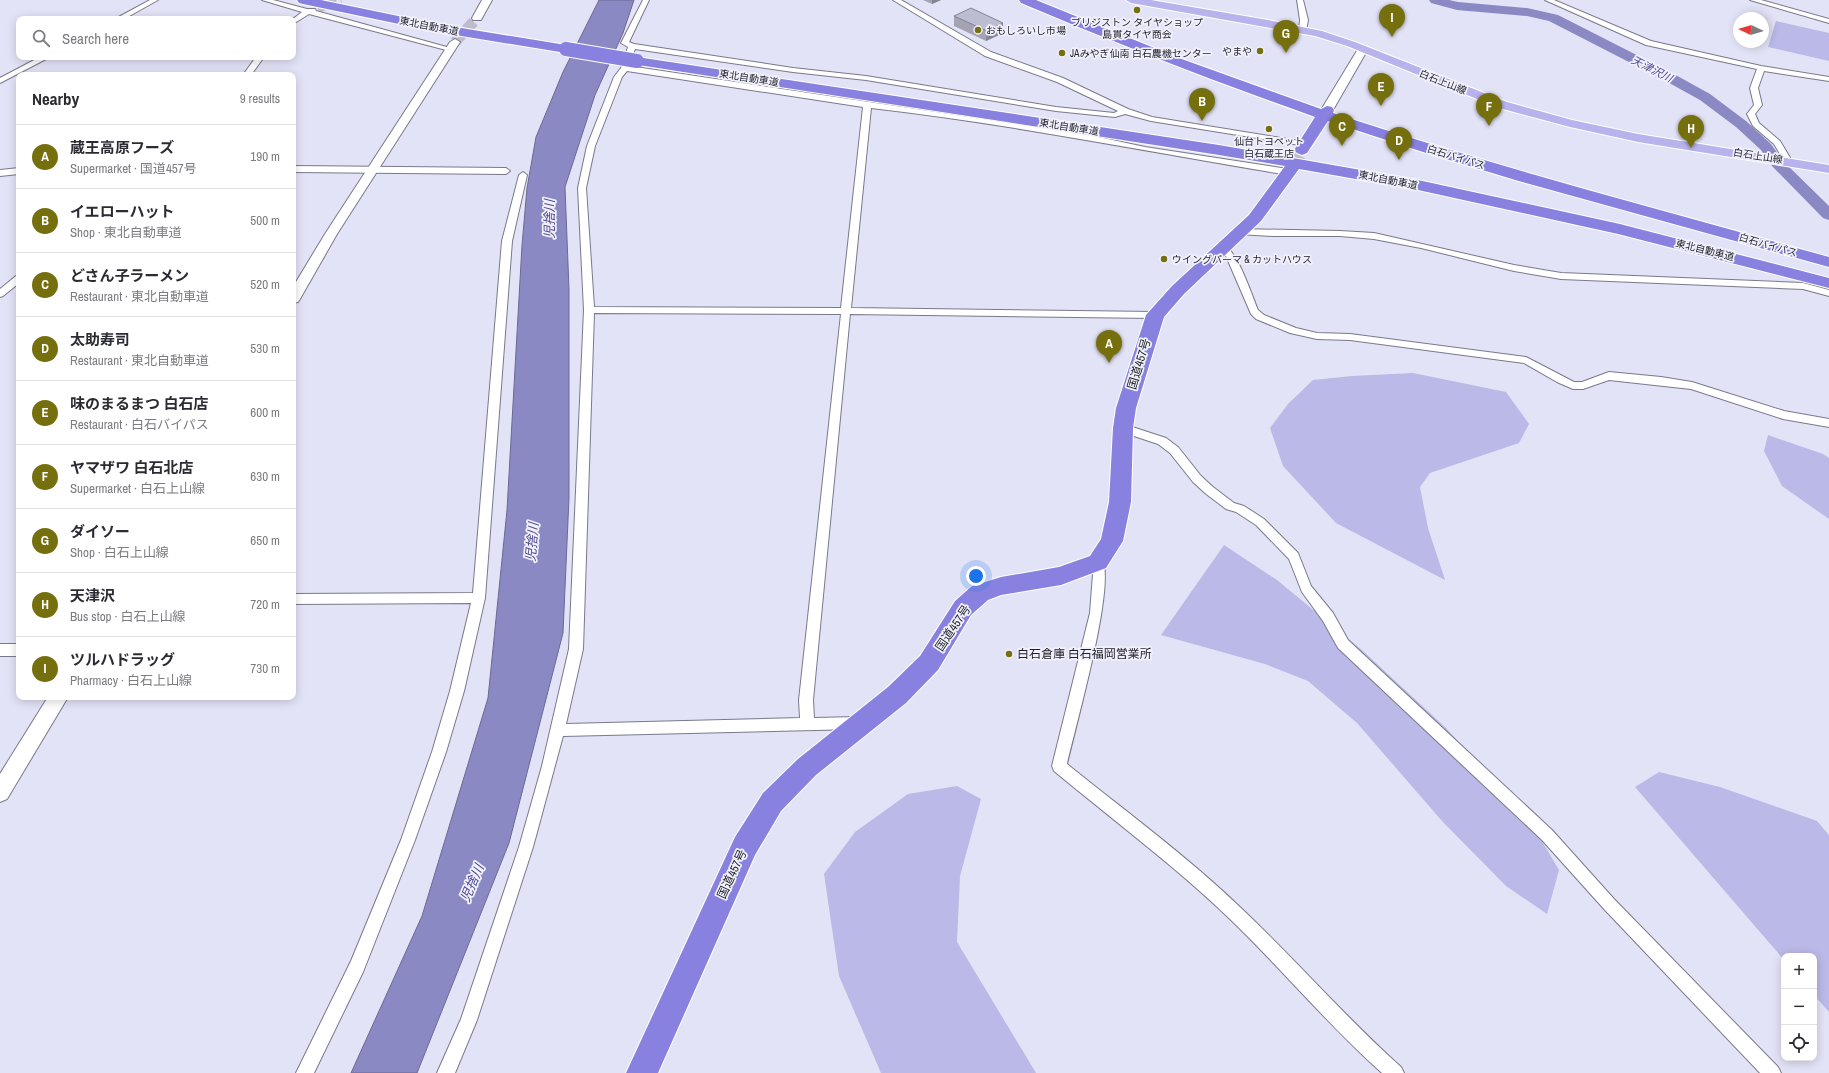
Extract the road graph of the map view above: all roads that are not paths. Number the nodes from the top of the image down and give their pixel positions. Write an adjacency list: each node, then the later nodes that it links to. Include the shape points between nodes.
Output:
1 (155, 0): 15 (street)
2 (265, 0): 13 (street)
3 (338, 0): 21 (highway, 東北自動車道)
4 (487, 0): 17 (street)
5 (646, 0): 23 (street, via 625,43)
6 (896, 0): 33 (street, via 988,54 1060,80)
7 (1025, 0): 34 (highway, 白石バイパス, via 1178,63)
8 (1040, 0): 34 (highway, 白石バイパス, via 1176,56)
9 (1131, 0): 19 (main road, 白石上山線)
10 (1300, 0): 19 (street)
11 (1548, 0): 26 (street, via 1649,43)
12 (1754, 0): 18 (street)
13 (305, 6): 14 (street); 16 (street); 20 (street); 21 (highway, 東北自動車道)
14 (318, 9)
15 (125, 16)
16 (296, 18)
17 (477, 18)
18 (1829, 21)
19 (1303, 29): 22 (main road, 白石上山線)
20 (453, 45): 39 (street)
21 (569, 47): 23 (highway, 東北自動車道, bridge)
22 (1363, 49): 34 (street); 36 (main road, 白石上山線, via 1488,99 1541,116 1638,138)
23 (634, 57): 32 (street, via 800,94); 33 (street, via 866,78 1056,109 1115,115); 48 (highway, 東北自動車道, via 1222,142 1370,167 1619,220); 50 (highway, 東北自動車道, via 1404,182 1620,229); 54 (street, via 618,77 586,164 583,215)
24 (40, 60): 27 (street)
25 (258, 60): 28 (street)
26 (1761, 68): 30 (street); 36 (street, via 1754,88 1758,105 1751,114 1756,124 1777,143)
27 (17, 72)
28 (249, 72)
29 (16, 73): 31 (street)
30 (1829, 79)
31 (0, 81)
32 (867, 105): 35 (street, via 1089,137 1145,149); 55 (street)
33 (1125, 111): 35 (street)
34 (1326, 112): 35 (highway, 国道457号); 46 (highway, 白石バイパス, via 1571,185); 47 (highway, 白石バイパス, via 1427,148 1549,185)
35 (1297, 158): 44 (highway, 国道457号, via 1255,218)
36 (1784, 161): 38 (main road, 白石上山線)
37 (296, 169): 39 (street)
38 (1829, 169)
39 (372, 170): 41 (street); 53 (street)
40 (16, 171): 42 (street)
41 (506, 171)
42 (0, 173)
43 (523, 175): 60 (street, via 507,241)
44 (1240, 232): 45 (highway, 国道457号); 51 (street, via 1341,233 1374,236 1532,273 1803,286)
45 (1223, 248): 56 (highway, 国道457号); 57 (street, via 1230,255 1254,312 1294,331 1317,336 1350,337 1526,360 1541,366 1573,386 1582,386 1609,376 1670,382 1783,415)
46 (1829, 255)
47 (1829, 262)
48 (1829, 274)
49 (16, 281): 52 (street)
50 (1829, 283)
51 (1829, 293)
52 (0, 294)
53 (296, 294)
54 (589, 310): 55 (street); 67 (street, via 576,649)
55 (845, 311): 56 (street); 66 (street, via 806,700)
56 (1155, 315): 58 (highway, 国道457号, via 1126,408)
57 (1829, 423)
58 (1123, 428): 59 (highway, 国道457号, via 1120,502 1112,541); 73 (street, via 1162,441 1174,450 1209,490 1230,506 1240,509 1260,522 1294,556 1306,588 1328,617 1342,644 1547,835 1609,904)
59 (1098, 562): 65 (highway, 国道457号, via 1062,576 1001,586 980,593 963,608 930,663); 72 (street, via 1096,613 1059,766 1165,851 1236,914 1339,1022)
60 (479, 598): 61 (street); 69 (street, via 439,752 408,840 357,966)
61 (296, 599)
62 (0, 650): 63 (street)
63 (16, 650)
64 (56, 700): 68 (street)
65 (863, 723): 66 (street); 71 (highway, 国道457号, via 807,766 772,802 745,846)
66 (807, 724): 67 (street)
67 (556, 730): 70 (street, via 549,766 526,847 469,1020)
68 (0, 792)
69 (305, 1073)
70 (446, 1073)
71 (642, 1073)
72 (1395, 1073)
73 (1772, 1073)

